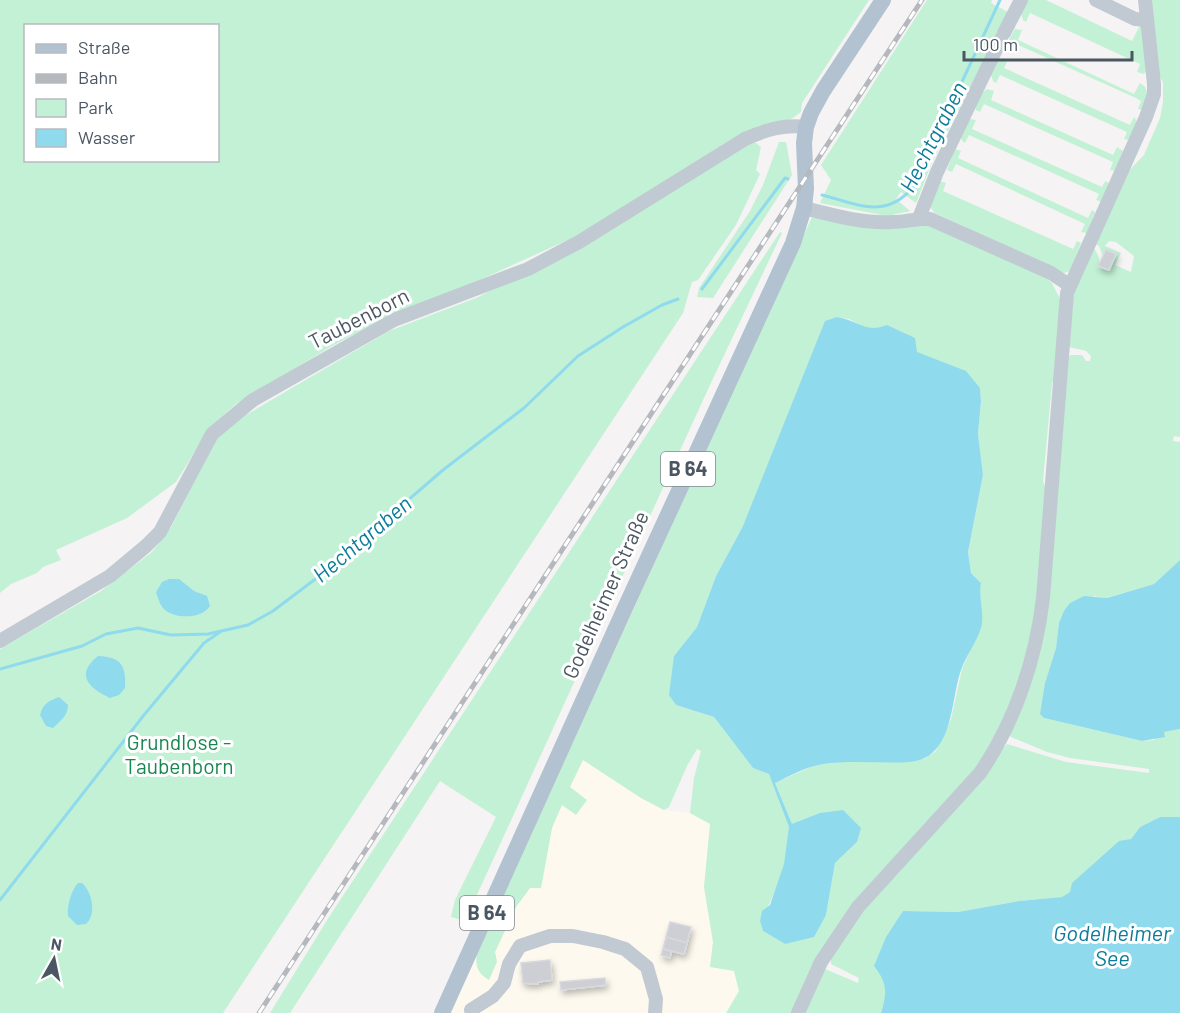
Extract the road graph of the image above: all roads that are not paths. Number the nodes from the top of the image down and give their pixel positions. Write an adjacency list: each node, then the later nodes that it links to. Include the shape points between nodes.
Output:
1 (883, 0): 6 (main road, Godelheimer Straße / B 64, via 823,91)
2 (1021, 0): 8 (lane, via 937,172)
3 (1096, 0): 5 (lane, via 1135,19)
4 (1145, 0): 5 (lane)
5 (1147, 20): 9 (lane, via 1154,84 1152,102)
6 (806, 127): 7 (main road, Godelheimer Straße / B 64); 10 (lane, Taubenborn, via 770,129 745,140 528,269 394,320 253,400 212,434 160,532 146,546 110,576)
7 (804, 208): 8 (lane, via 892,223); 11 (main road, Godelheimer Straße / B 64, via 793,243)
8 (919, 218): 9 (lane, via 945,224)
9 (1069, 285): 14 (lane, via 1042,610 1027,674 995,752 858,907 821,962)
10 (0, 641)
11 (446, 1006): 12 (lane)
12 (472, 1011): 13 (lane, via 504,983 520,946 550,936 573,936 625,949 647,968 656,999)
13 (655, 1013)
14 (798, 1013)

